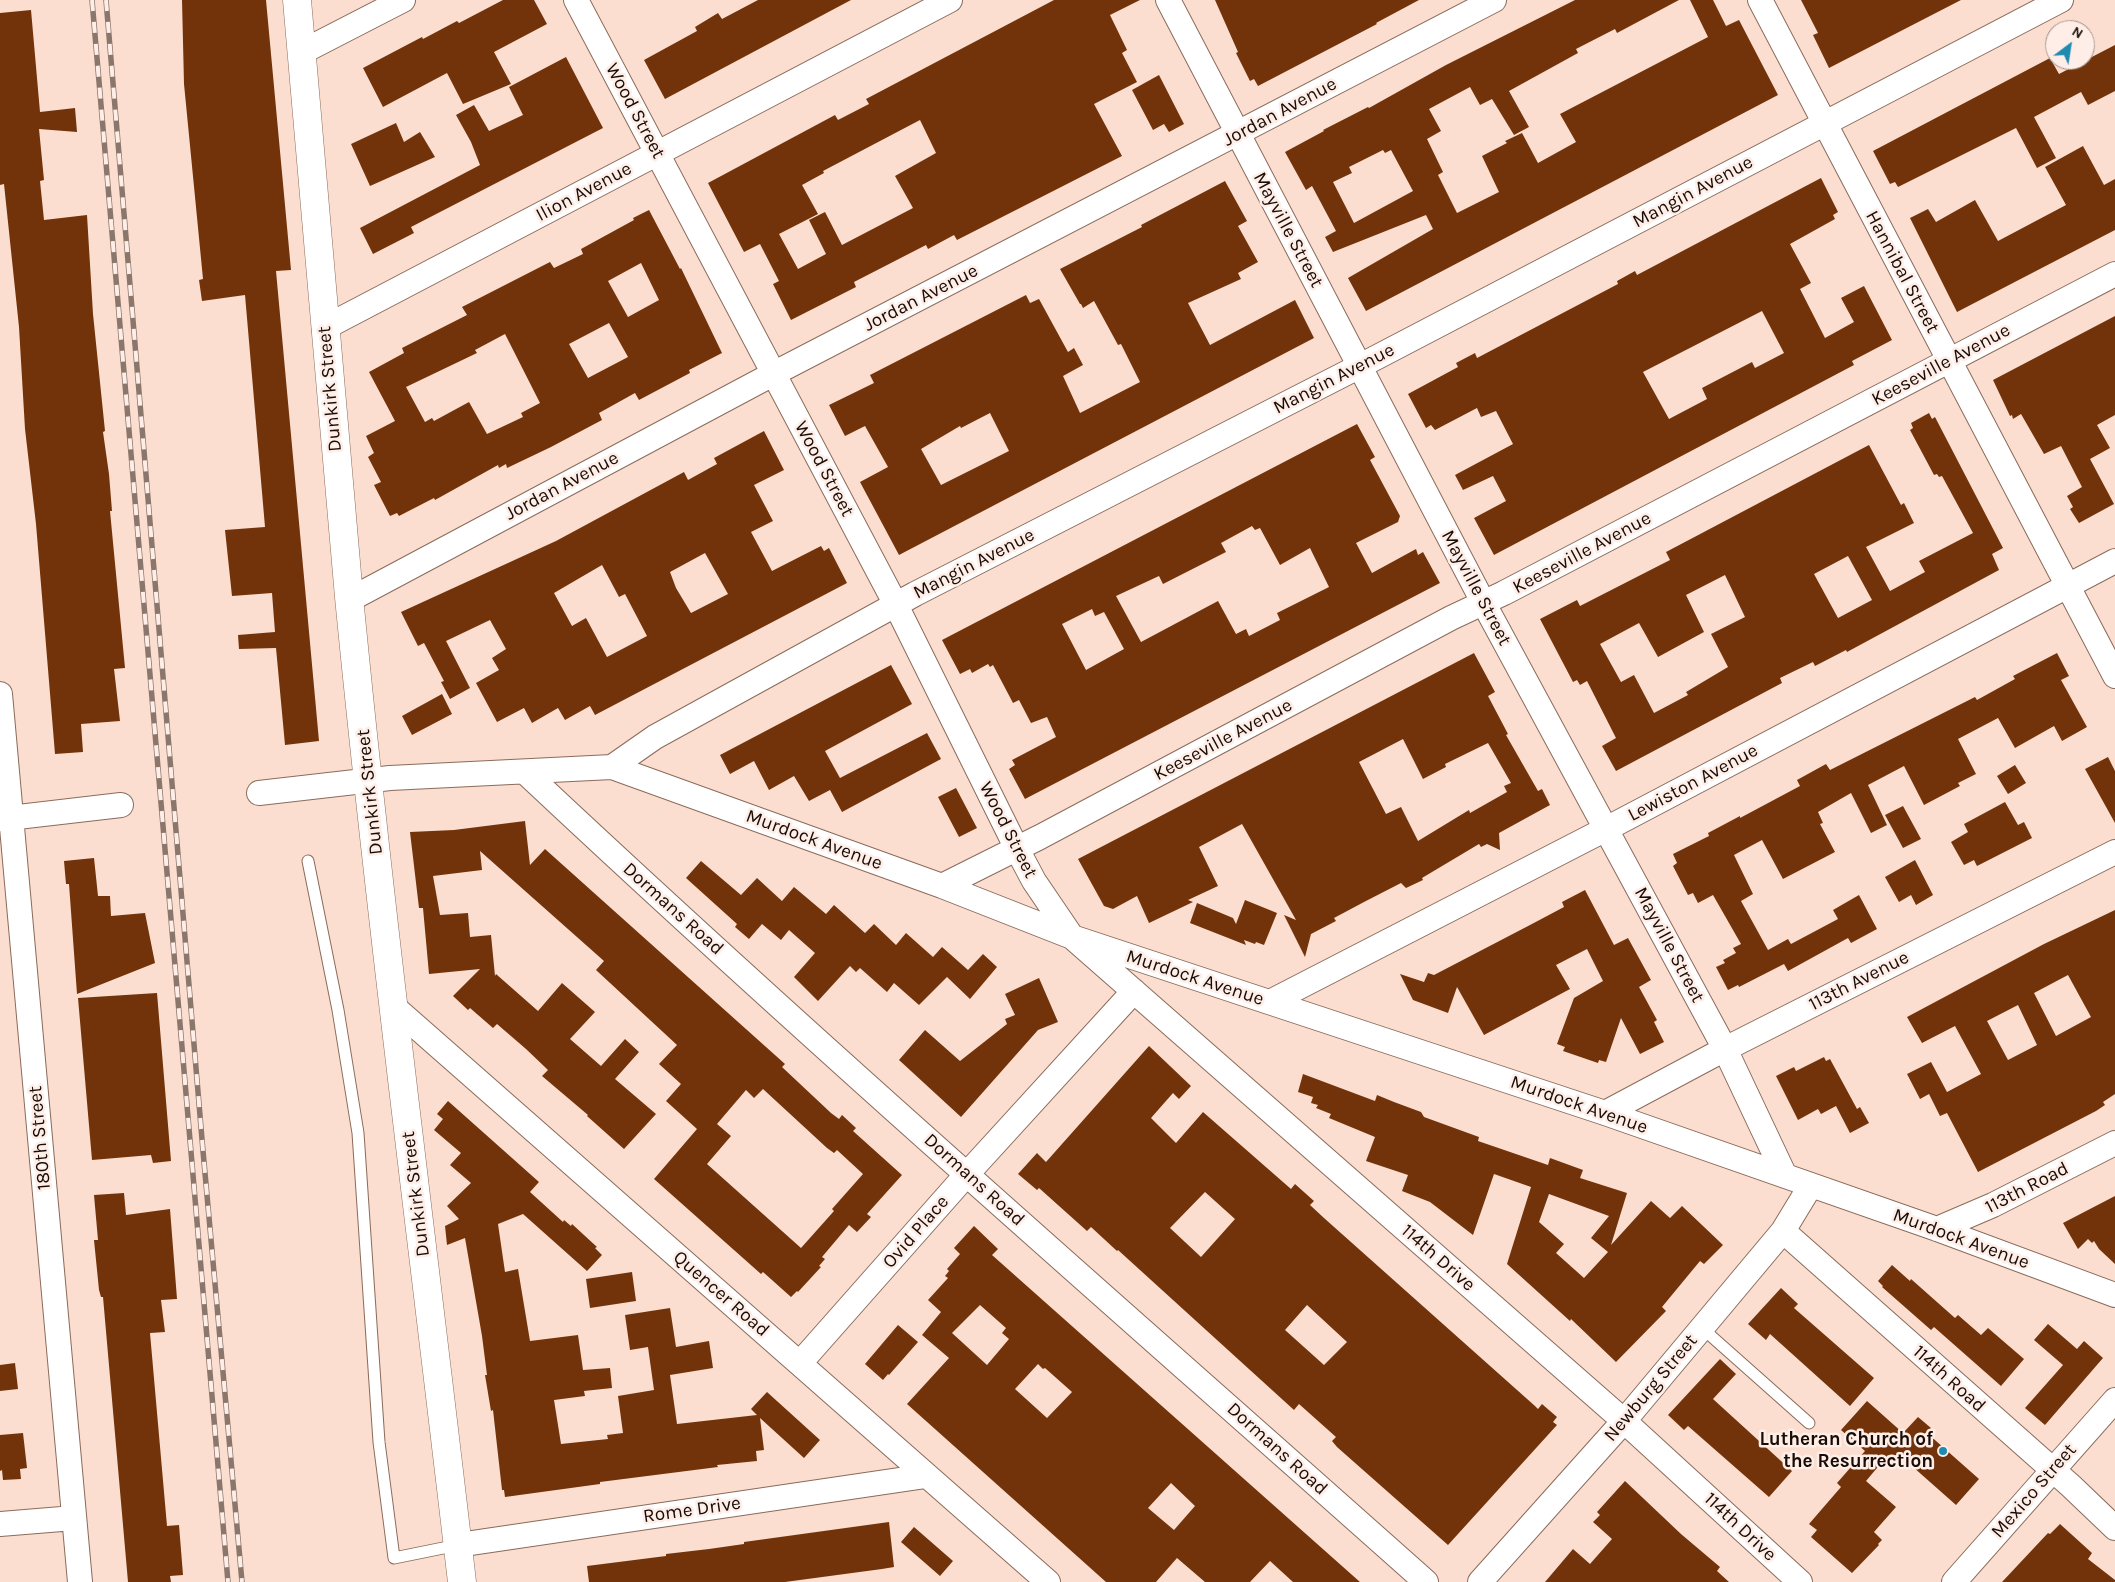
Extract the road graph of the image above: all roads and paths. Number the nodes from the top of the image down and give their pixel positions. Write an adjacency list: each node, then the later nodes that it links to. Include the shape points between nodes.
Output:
1 (297, 0): 9 (main road, Dunkirk Street)
2 (403, 0): 9 (street)
3 (576, 0): 12 (street, Wood Street)
4 (950, 0): 12 (street, Ilion Avenue)
5 (1168, 0): 11 (street, Mayville Street)
6 (1494, 0): 11 (street, Jordan Avenue)
7 (1760, 0): 10 (street, Hannibal Street)
8 (2061, 0): 10 (street, Mangin Avenue)
9 (302, 52): 14 (main road, Dunkirk Street)
10 (1824, 123): 15 (street, Hannibal Street); 16 (street, Mangin Avenue)
11 (1238, 135): 16 (street, Mayville Street); 17 (street, Jordan Avenue)
12 (658, 154): 14 (street, Ilion Avenue); 17 (street, Wood Street)
13 (2115, 274): 15 (street, Keeseville Avenue)
14 (324, 328): 20 (main road, Dunkirk Street)
15 (1949, 361): 19 (street, Hannibal Street); 21 (street, Keeseville Avenue)
16 (1360, 366): 21 (street, Mayville Street); 22 (street, Mangin Avenue)
17 (773, 374): 20 (street, Jordan Avenue); 22 (street, Wood Street)
18 (2115, 561): 19 (street, Lewiston Avenue)
19 (2068, 585): 23 (street, Hannibal Street); 31 (street, Lewiston Avenue)
20 (349, 600): 27 (main road, Dunkirk Street)
21 (1483, 602): 31 (street, Mayville Street); 32 (street, Keeseville Avenue)
22 (896, 605): 25 (street, Mangin Avenue, via 655,737); 32 (street, Wood Street)
23 (2115, 676)
24 (0, 694): 30 (street, 180th Street)
25 (612, 767): 26 (street, Murdock Avenue); 35 (street, Murdock Avenue)
26 (526, 773): 27 (street, Murdock Avenue); 43 (street, Dormans Road)
27 (369, 781): 28 (street, Murdock Avenue); 39 (main road, Dunkirk Street)
28 (259, 793)
29 (121, 805): 30 (street)
30 (6, 819): 56 (street, 180th Street)
31 (1606, 829): 38 (street, Lewiston Avenue); 40 (street, Mayville Street)
32 (1017, 849): 35 (street, Keeseville Avenue); 36 (street, Wood Street, via 1034,881)
33 (2115, 852): 40 (street, 113th Avenue)
34 (308, 861): 59 (lane, via 358,1132 380,1442 394,1558)
35 (942, 886): 36 (street, Murdock Avenue)
36 (1072, 937): 37 (street, 114th Drive); 38 (street, Murdock Avenue)
37 (1134, 991): 43 (street, Ovid Place); 52 (street, 114th Drive)
38 (1270, 1002): 41 (street, Murdock Avenue)
39 (394, 1007): 50 (street, Quencer Road); 59 (main road, Dunkirk Street)
40 (1725, 1049): 41 (street, 113th Avenue); 44 (street, Mayville Street)
41 (1605, 1113): 44 (street, Murdock Avenue)
42 (2115, 1143): 46 (street, 113th Road, via 1993,1205)
43 (967, 1174): 50 (street, Ovid Place); 63 (street, Dormans Road)
44 (1785, 1176): 45 (street, Murdock Avenue)
45 (1811, 1185): 46 (street, Murdock Avenue); 47 (street, Newburg Street)
46 (1937, 1229): 48 (street, Murdock Avenue)
47 (1783, 1231): 49 (street, Newburg Street); 54 (street, 114th Road)
48 (2115, 1295)
49 (1702, 1328): 52 (street, Newburg Street); 53 (lane)
50 (800, 1363): 55 (street, Quencer Road)
51 (2115, 1400): 54 (street, Mexico Street)
52 (1624, 1421): 64 (street, Newburg Street); 65 (street, 114th Drive)
53 (1809, 1423)
54 (2052, 1470): 58 (street, 114th Road); 66 (street, Mexico Street)
55 (926, 1476): 59 (street, Rome Drive); 62 (street, Quencer Road)
56 (74, 1518): 57 (street); 60 (street, 180th Street)
57 (0, 1524)
58 (2115, 1528)
59 (458, 1545): 61 (main road, Dunkirk Street)
60 (80, 1582)
61 (462, 1582)
62 (1048, 1582)
63 (1426, 1582)
64 (1480, 1582)
65 (1800, 1582)
66 (1954, 1582)

